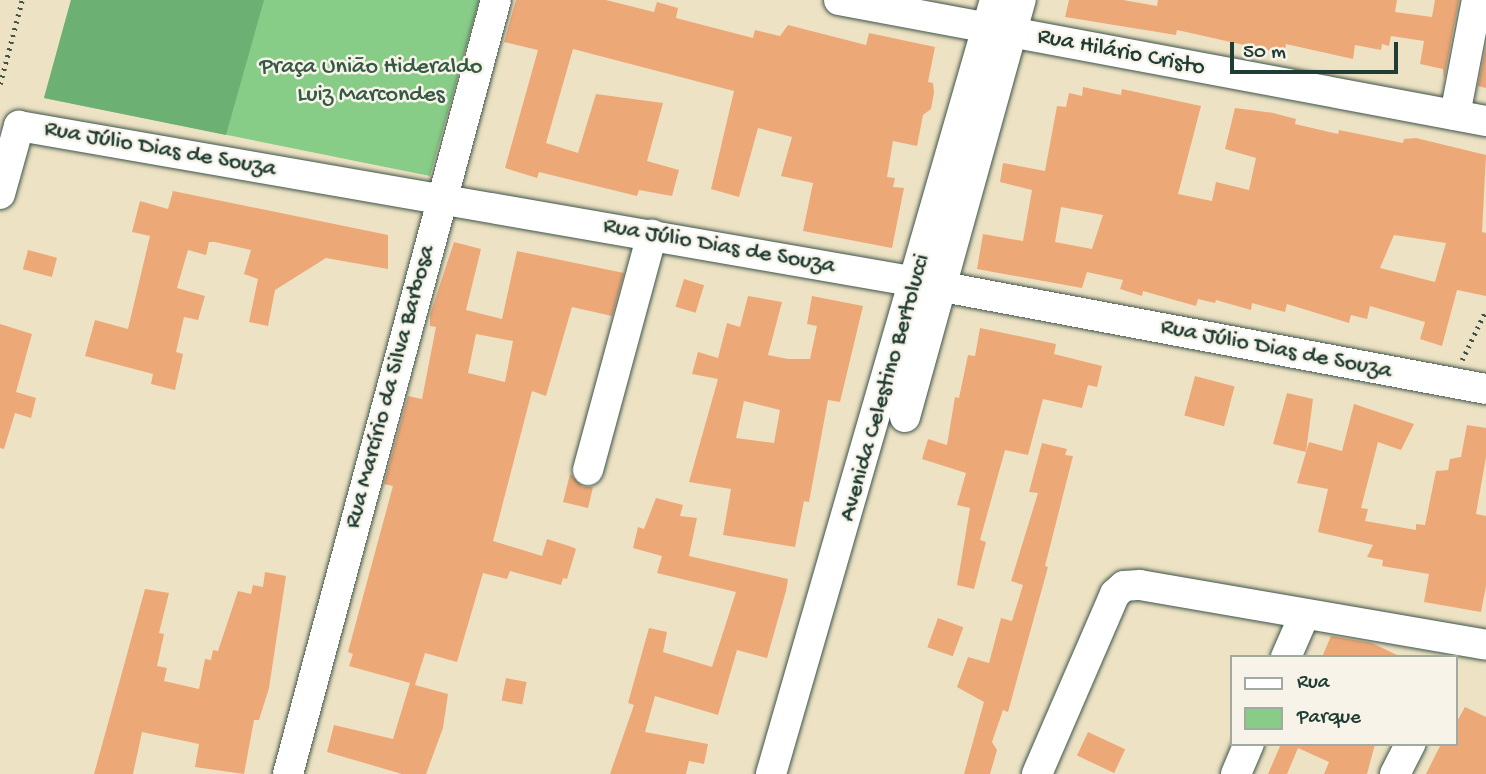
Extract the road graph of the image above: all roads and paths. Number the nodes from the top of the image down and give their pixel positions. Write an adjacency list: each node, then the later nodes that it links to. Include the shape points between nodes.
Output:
1 (22, 0): 7 (path)
2 (496, 0): 11 (street, Rua Marcírio da Silva Barbosa)
3 (839, 0): 6 (street, Rua Hilário Cristo)
4 (1021, 0): 6 (street, Avenida Celestino Bertolucci)
5 (1477, 0): 8 (street)
6 (998, 20): 8 (street, Rua Hilário Cristo); 13 (street, Avenida Celestino Bertolucci)
7 (0, 84)
8 (1455, 115): 9 (street, Rua Hilário Cristo)
9 (1486, 121)
10 (0, 194): 11 (street, Rua Júlio Dias de Souza, via 19,126)
11 (442, 199): 12 (street, Rua Júlio Dias de Souza); 24 (street, Rua Marcírio da Silva Barbosa)
12 (652, 235): 13 (street, Rua Júlio Dias de Souza); 18 (street)
13 (930, 285): 15 (street, Rua Júlio Dias de Souza); 17 (street, Avenida Celestino Bertolucci); 25 (street, Avenida Celestino Bertolucci)
14 (1486, 310): 15 (path)
15 (1452, 383): 16 (street, Rua Júlio Dias de Souza)
16 (1486, 389)
17 (905, 417)
18 (588, 470)
19 (1304, 616): 20 (street); 21 (street); 26 (street, via 1140,585 1124,586 1115,594)
20 (1467, 648)
21 (1287, 655)
22 (1248, 746): 27 (street)
23 (1409, 746): 28 (street)
24 (288, 774)
25 (771, 774)
26 (1037, 774)
27 (1236, 774)
28 (1395, 774)

